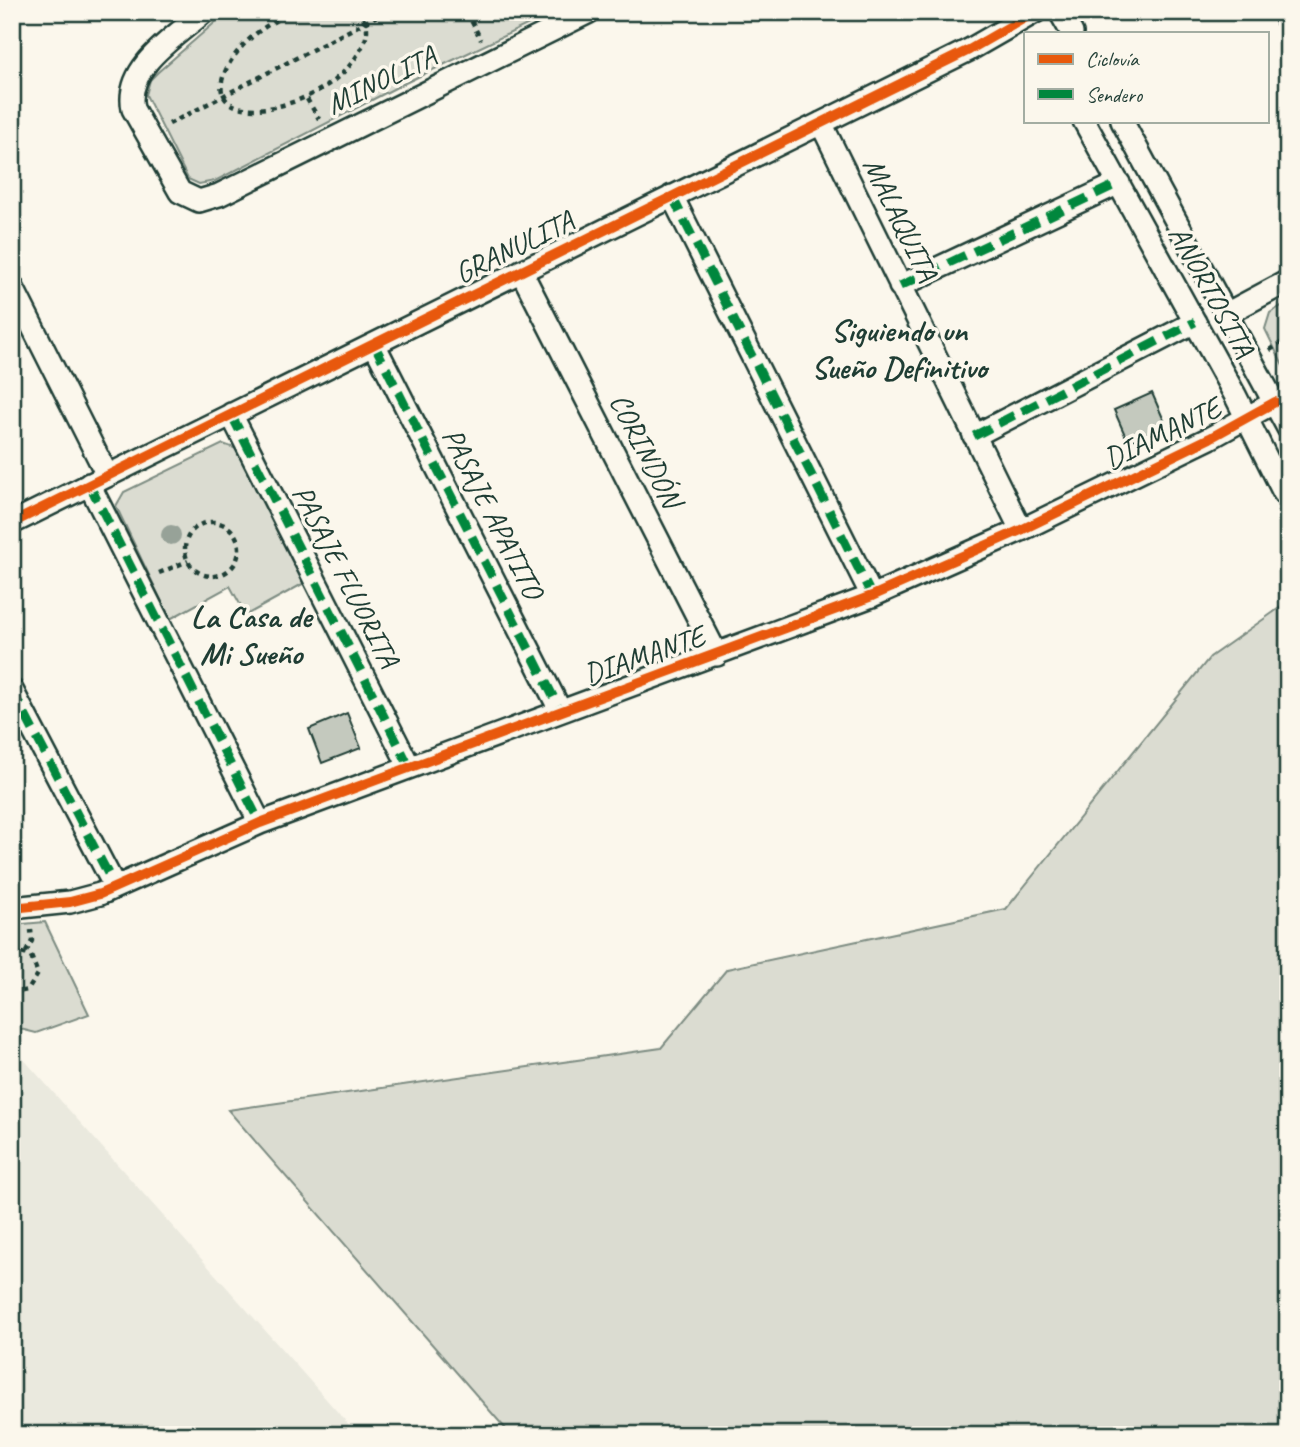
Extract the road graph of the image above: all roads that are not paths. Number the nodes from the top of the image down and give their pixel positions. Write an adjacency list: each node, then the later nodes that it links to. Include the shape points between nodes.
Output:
1 (204, 12): 2 (street, MINOLITA, via 137,76 130,96 180,192 199,201)
2 (589, 12)
3 (1060, 12): 7 (street)
4 (1283, 12): 6 (street)
5 (1029, 19): 10 (street, GRANULITA)
6 (1288, 21)
7 (1071, 32)
8 (1085, 122): 11 (street, ANORTOSITA)
9 (1123, 122): 17 (street, ANORTOSITA)
10 (821, 123): 12 (street, GRANULITA); 16 (street, MALAQUITA)
11 (1119, 183): 16 (street); 18 (street, ANORTOSITA)
12 (672, 197): 13 (street, GRANULITA); 29 (street)
13 (521, 271): 19 (street, GRANULITA); 30 (street, CORINDÓN)
14 (1288, 281): 17 (street)
15 (12, 286): 25 (street)
16 (900, 286): 24 (street, MALAQUITA)
17 (1228, 313): 20 (street, ANORTOSITA)
18 (1195, 322): 22 (street, ANORTOSITA); 24 (street)
19 (374, 344): 21 (street, GRANULITA); 32 (street, PASAJE APATITO)
20 (1275, 402): 22 (street, DIAMANTE); 23 (street, ANORTOSITA)
21 (231, 414): 25 (street, GRANULITA); 33 (street, PASAJE FLUORITA)
22 (1247, 418): 26 (street, ANORTOSITA); 28 (street, DIAMANTE)
23 (1288, 428)
24 (974, 436): 28 (street, MALAQUITA)
25 (98, 480): 27 (street, GRANULITA); 34 (street)
26 (1284, 493)
27 (12, 523)
28 (1021, 530): 29 (street, DIAMANTE)
29 (872, 596): 30 (street, DIAMANTE)
30 (717, 655): 32 (street, DIAMANTE)
31 (12, 690): 35 (street)
32 (560, 710): 33 (street, DIAMANTE)
33 (409, 766): 34 (street, DIAMANTE)
34 (260, 823): 35 (street, DIAMANTE)
35 (115, 887): 36 (street, DIAMANTE, via 70,902)
36 (12, 908)

